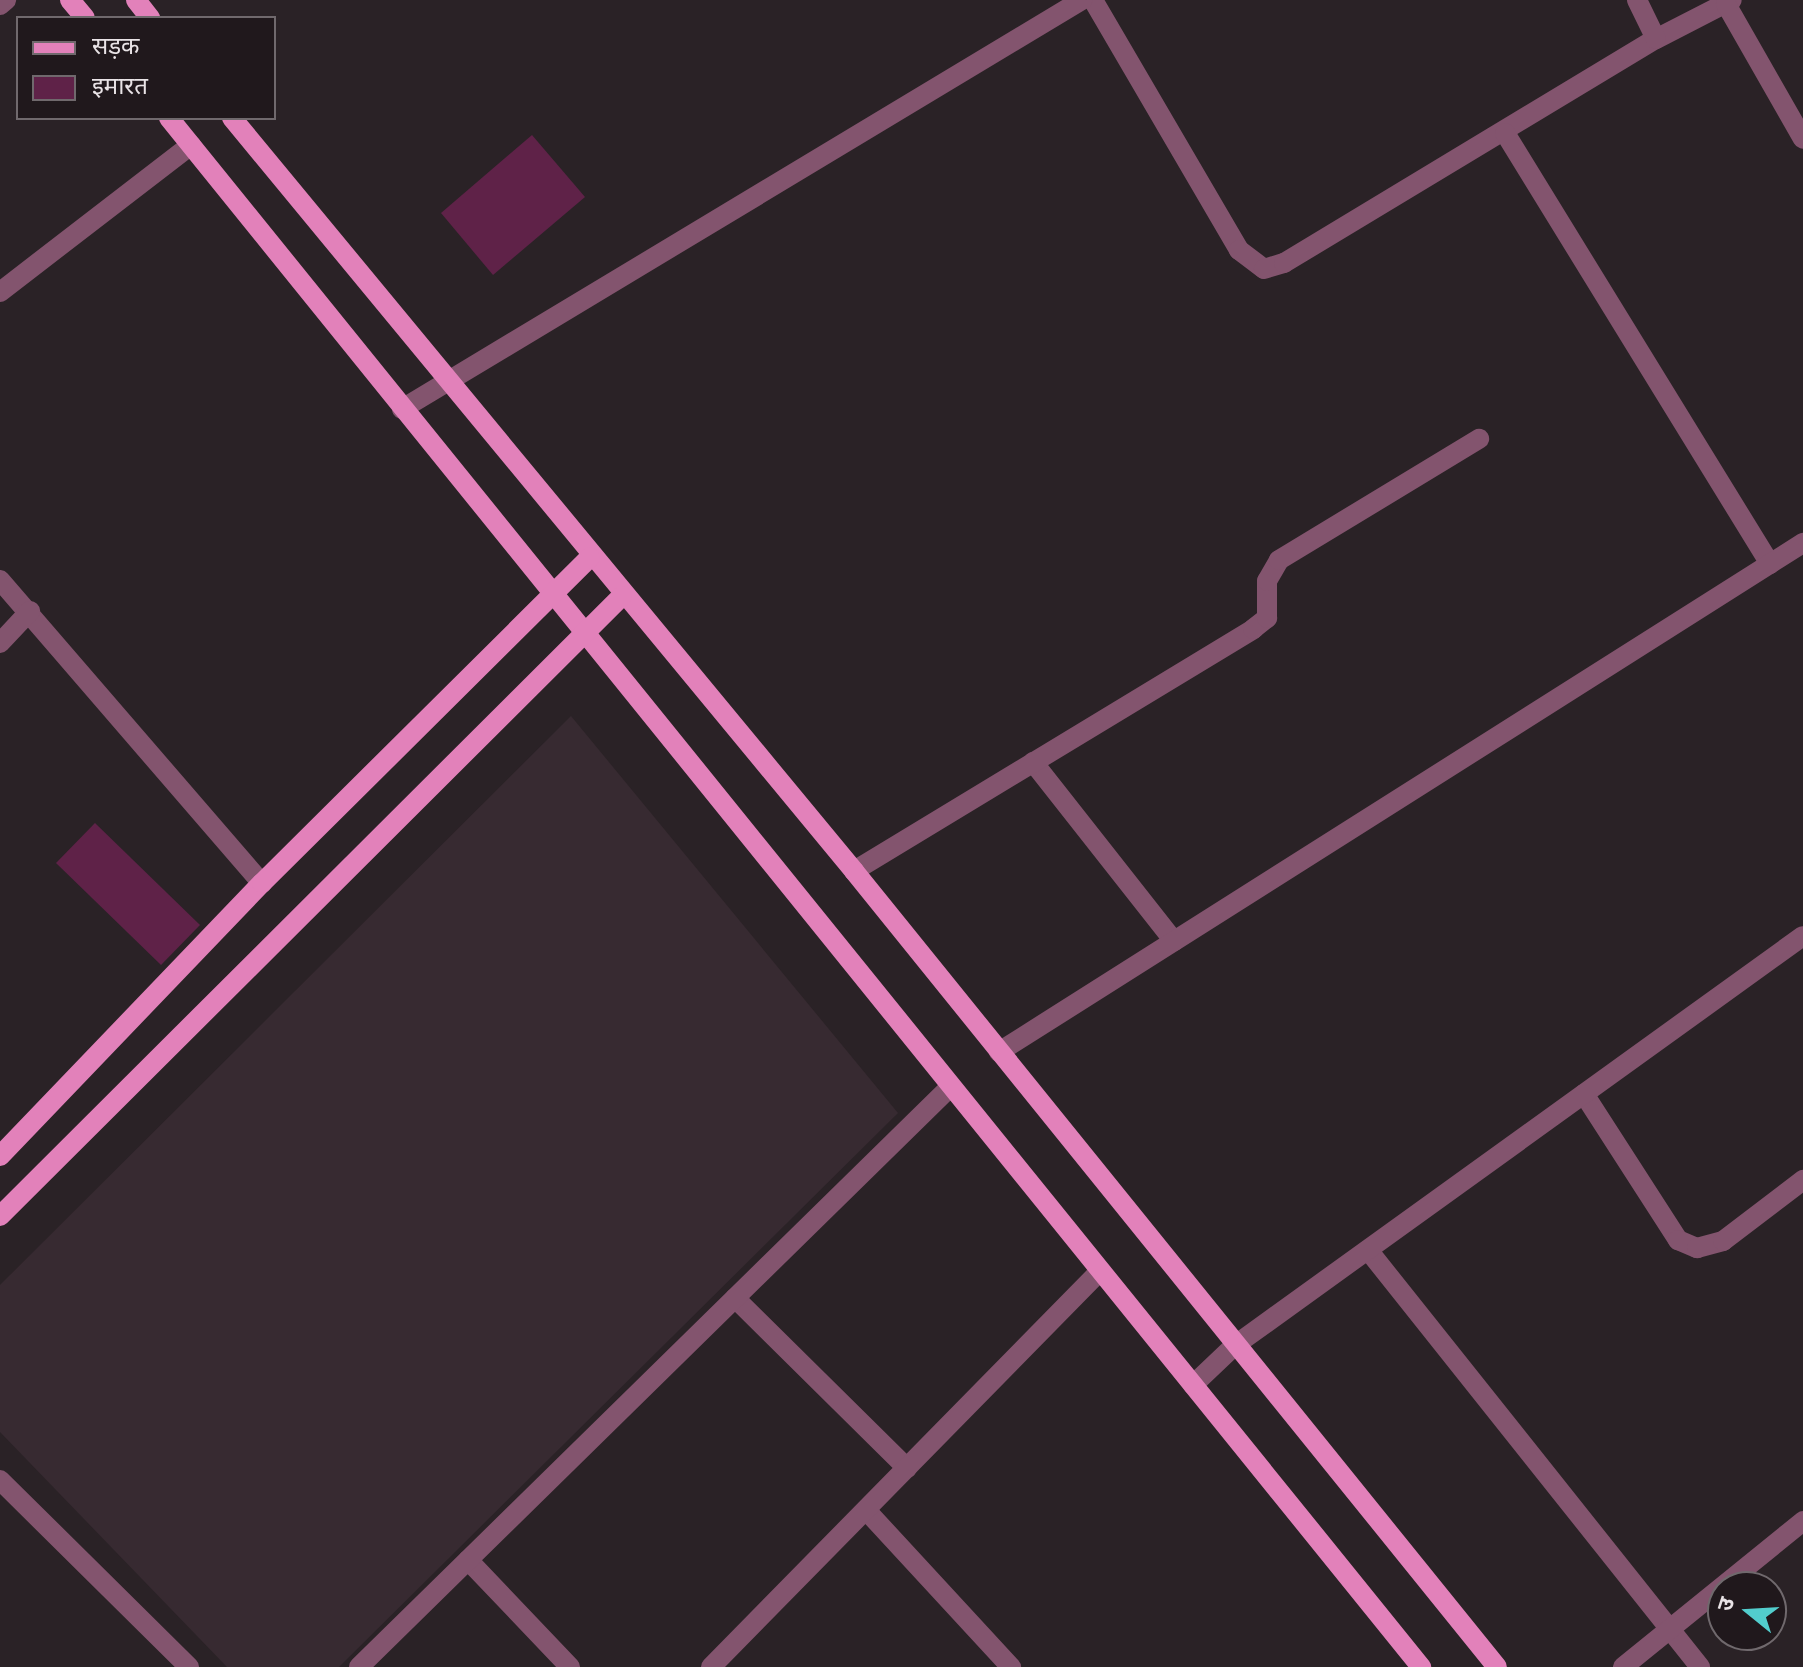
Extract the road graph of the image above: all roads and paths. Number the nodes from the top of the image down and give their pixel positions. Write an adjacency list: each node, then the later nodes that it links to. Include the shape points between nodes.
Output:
1 (6, 0): 8 (street)
2 (70, 0): 9 (main road)
3 (136, 0): 10 (main road)
4 (1082, 0): 18 (street)
5 (1093, 0): 14 (street, via 1239,250 1264,269 1284,263)
6 (1637, 0): 11 (street)
7 (1729, 2): 11 (street); 15 (street)
8 (0, 5)
9 (83, 16)
10 (148, 16)
11 (1656, 39): 14 (street)
12 (171, 120): 16 (main road)
13 (234, 120): 18 (main road)
14 (1505, 133): 23 (street)
15 (1803, 139)
16 (191, 145): 17 (street); 19 (main road)
17 (0, 292)
18 (447, 382): 19 (street); 22 (main road)
19 (402, 409): 25 (main road)
20 (1479, 439): 30 (street, via 1279,560 1267,581 1267,618 1253,629)
21 (1803, 543): 23 (street)
22 (590, 557): 25 (main road); 26 (main road)
23 (1770, 564): 34 (street)
24 (0, 580): 27 (street)
25 (550, 592): 28 (main road); 32 (main road)
26 (622, 596): 28 (main road); 31 (main road)
27 (30, 611): 29 (street); 32 (street)
28 (582, 633): 36 (main road); 40 (main road)
29 (0, 643)
30 (1033, 762): 31 (street); 34 (street)
31 (854, 871): 35 (main road)
32 (262, 883): 38 (main road)
33 (1803, 936): 37 (street)
34 (1174, 941): 35 (street)
35 (999, 1052): 44 (main road)
36 (950, 1087): 42 (main road); 43 (street)
37 (1584, 1094): 39 (street, via 1678,1240 1697,1248 1723,1241); 41 (street)
38 (0, 1156)
39 (1803, 1180)
40 (0, 1216)
41 (1368, 1250): 44 (street); 51 (street)
42 (1100, 1271): 45 (main road); 46 (street)
43 (735, 1298): 46 (street); 50 (street)
44 (1234, 1346): 45 (street); 58 (main road)
45 (1193, 1385): 52 (main road)
46 (907, 1468): 48 (street)
47 (0, 1480): 53 (street)
48 (866, 1510): 56 (street); 57 (street)
49 (1803, 1521): 51 (street)
50 (468, 1560): 54 (street); 55 (street)
51 (1669, 1629): 59 (street); 60 (street)
52 (1416, 1665)
53 (189, 1667)
54 (359, 1667)
55 (570, 1667)
56 (711, 1667)
57 (1011, 1667)
58 (1497, 1667)
59 (1623, 1667)
60 (1700, 1667)

